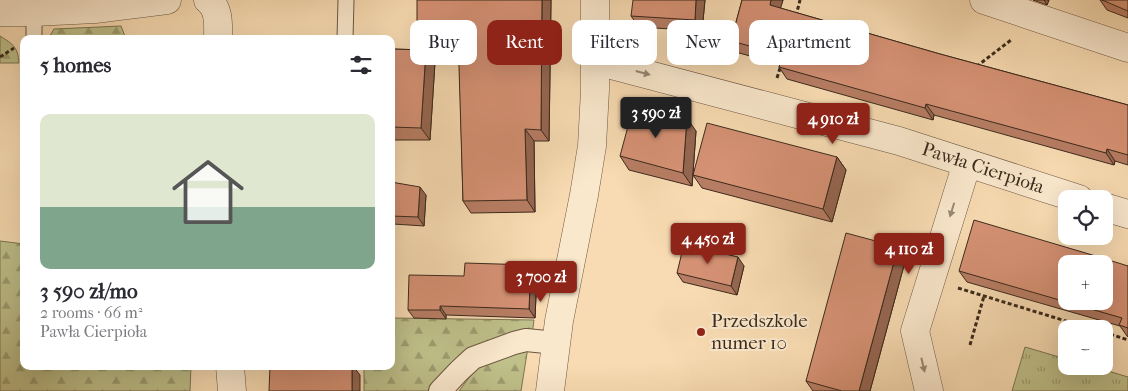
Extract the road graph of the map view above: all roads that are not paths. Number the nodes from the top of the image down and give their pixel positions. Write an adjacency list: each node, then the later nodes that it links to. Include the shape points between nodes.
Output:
1 (167, 0): 7 (street)
2 (208, 0): 10 (street, via 217,12)
3 (346, 0): 11 (lane)
4 (595, 0): 8 (street)
5 (984, 0): 12 (street)
6 (0, 12): 7 (street)
7 (34, 12): 9 (lane)
8 (595, 20)
9 (34, 35)
10 (218, 35)
11 (345, 35)
12 (1128, 48)
13 (596, 65): 19 (street, via 589,166)
14 (611, 65): 15 (street, Pawła Cierpioła, one-way to 15, via 898,141)
15 (967, 163): 16 (street, Pawła Cierpioła); 24 (street, one-way to 24, via 915,331)
16 (1058, 192)
17 (1113, 209): 18 (street)
18 (1128, 214)
19 (556, 343): 22 (street, via 514,342 473,358); 23 (street)
20 (230, 370): 21 (street)
21 (232, 391)
22 (440, 391)
23 (550, 391)
24 (929, 391)

